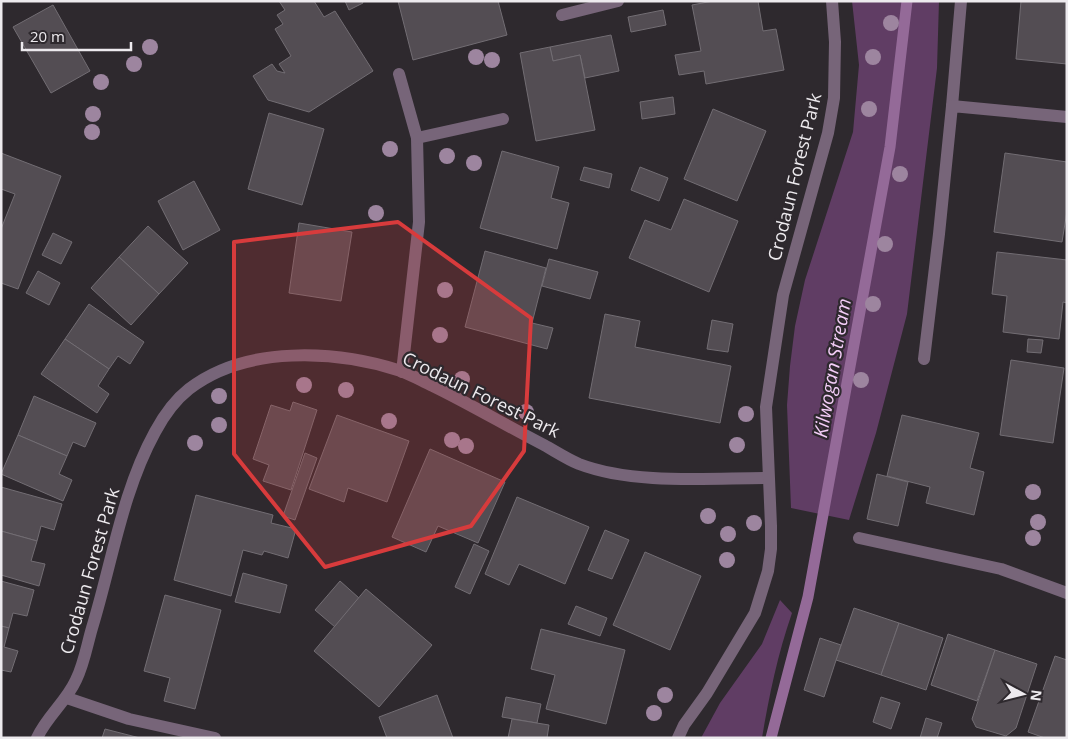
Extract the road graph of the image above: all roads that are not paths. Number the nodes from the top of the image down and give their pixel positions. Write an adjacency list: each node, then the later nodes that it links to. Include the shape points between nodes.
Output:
1 (618, 1): 4 (street)
2 (832, 1): 12 (street, Crodaun Forest Park, via 834,98 828,133 783,295 766,407)
3 (961, 1): 6 (street)
4 (562, 16)
5 (399, 74): 9 (street)
6 (952, 106): 7 (street); 10 (street)
7 (1067, 117)
8 (503, 119): 9 (street)
9 (417, 138): 11 (street, via 419,222)
10 (924, 359)
11 (402, 372): 12 (street, Crodaun Forest Park, via 580,464 654,478); 15 (street, Crodaun Forest Park, via 339,358 280,356 232,366 190,388 179,398 155,431 134,480 82,664)
12 (768, 478): 18 (street, Crodaun Forest Park, via 771,549 763,592 755,613)
13 (859, 538): 14 (street, via 1001,569)
14 (1067, 593)
15 (67, 698): 16 (street, Crodaun Forest Park, via 43,725); 17 (street, via 128,720)
16 (37, 738)
17 (215, 738)
18 (678, 738)

